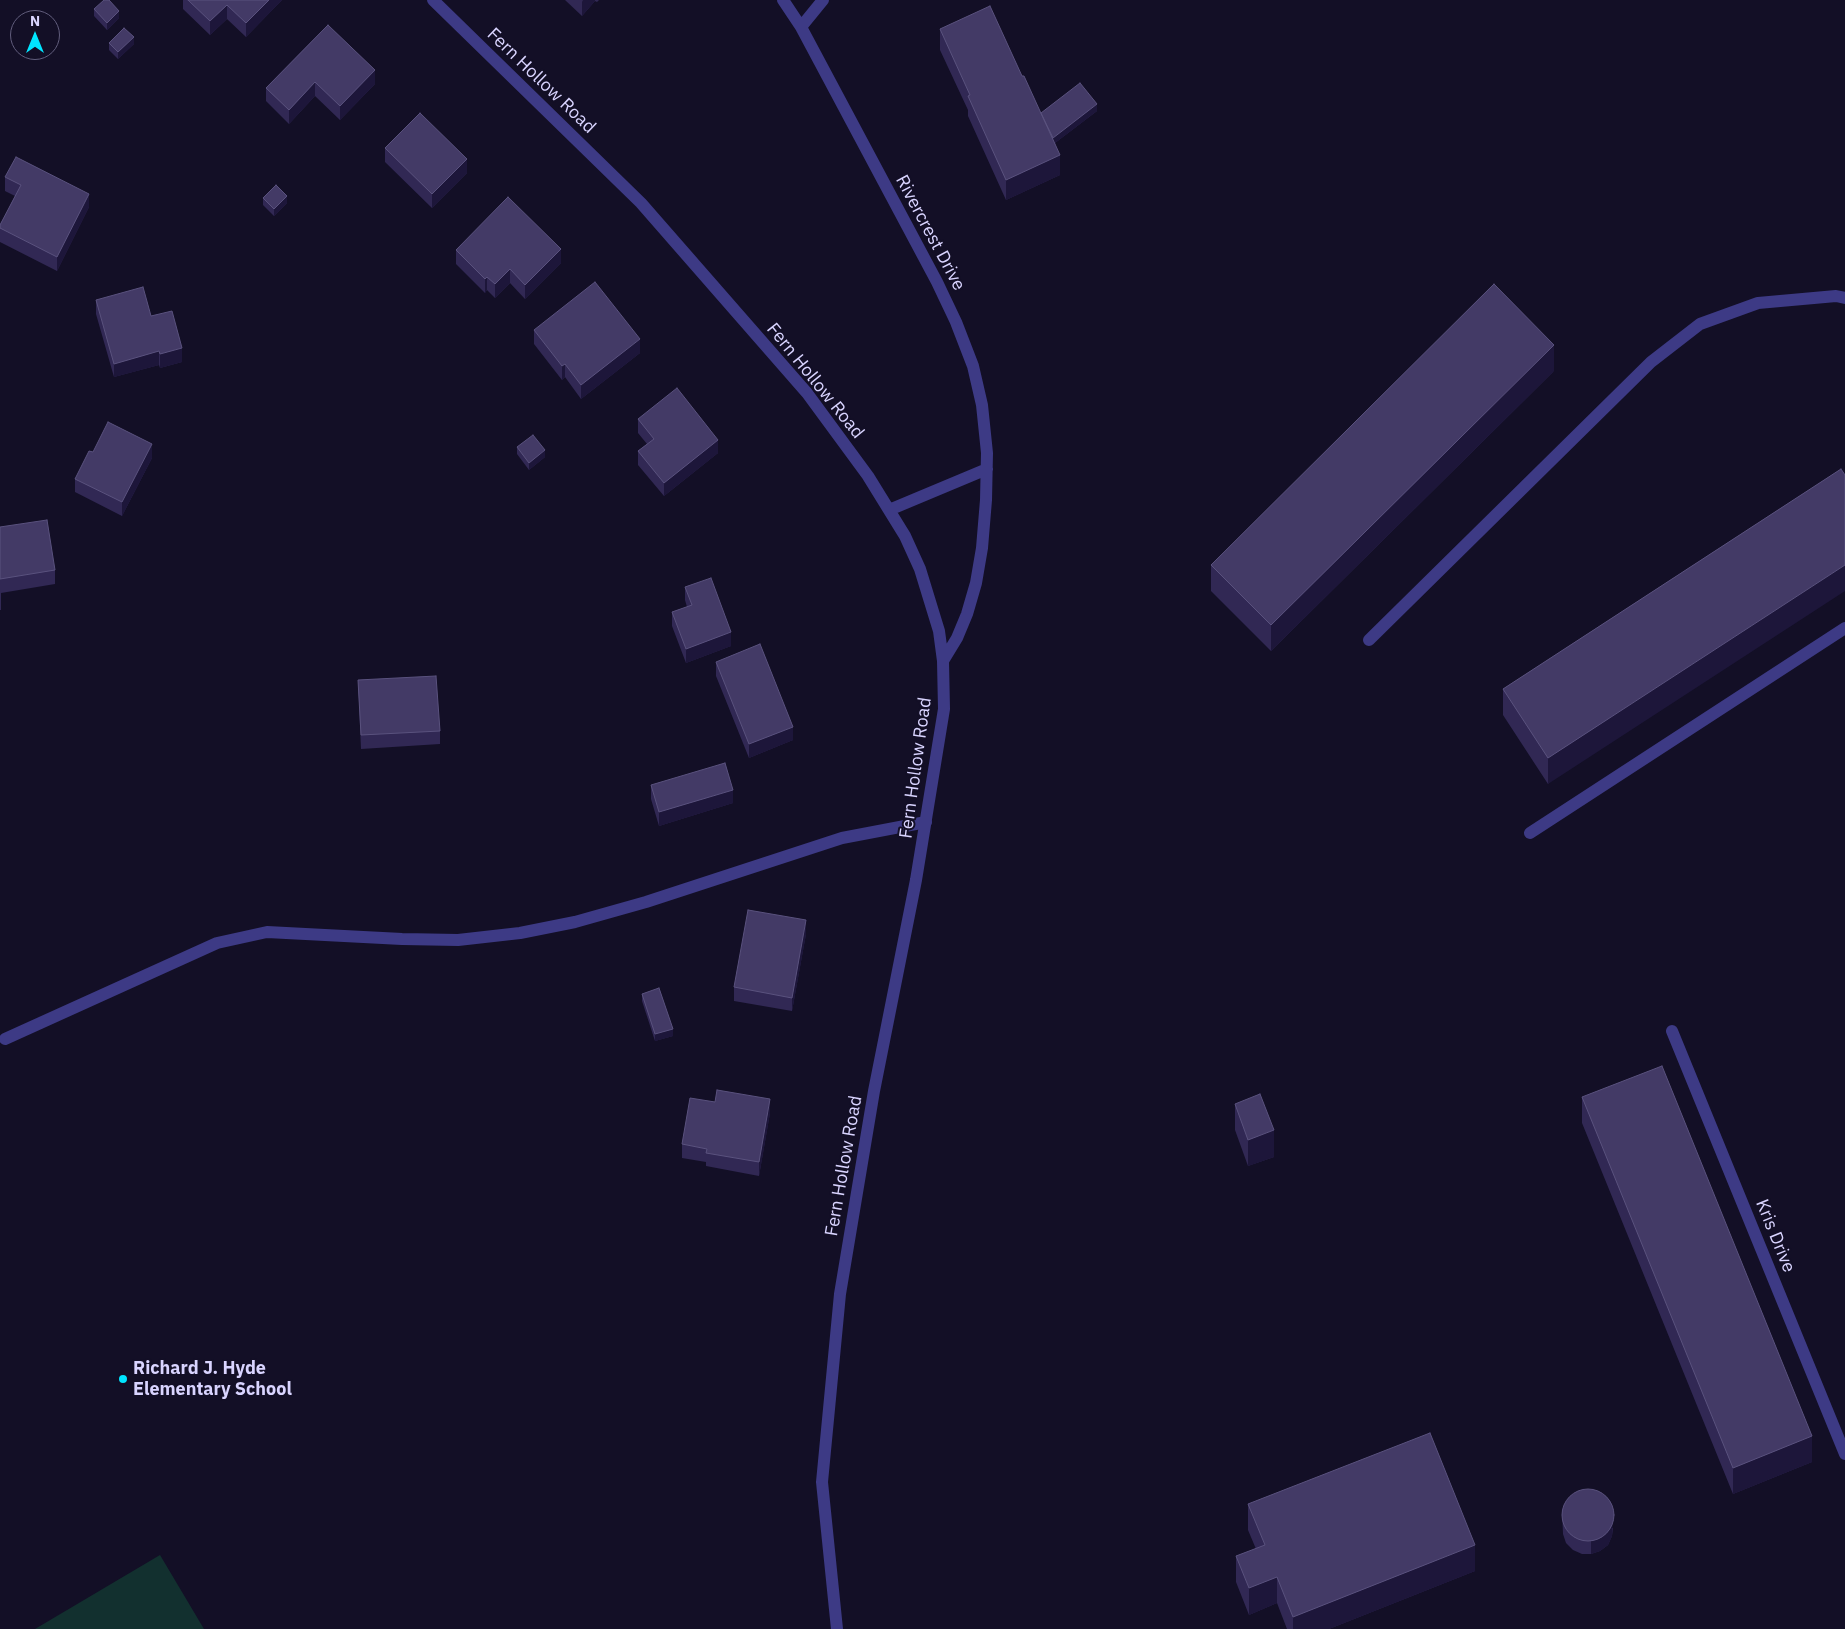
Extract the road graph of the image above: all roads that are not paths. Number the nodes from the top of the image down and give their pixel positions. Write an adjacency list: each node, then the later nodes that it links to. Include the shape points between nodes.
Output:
1 (434, 0): 7 (street, Fern Hollow Road, via 641,203 807,393)
2 (783, 0): 4 (street, Rivercrest Drive)
3 (823, 0): 4 (street)
4 (801, 27): 6 (street, Rivercrest Drive, via 956,322 973,366 982,406)
5 (1845, 298): 9 (street, via 1836,296 1758,303 1700,324 1651,362)
6 (987, 469): 7 (street); 10 (street, Rivercrest Drive, via 982,548 976,583 964,622)
7 (889, 510): 10 (street, Fern Hollow Road, via 920,569 939,631)
8 (1845, 628): 12 (street)
9 (1369, 640)
10 (944, 661): 11 (street, Fern Hollow Road, via 944,709)
11 (926, 822): 14 (street, via 842,838 646,902 520,934 458,940 267,932 217,943); 16 (street, Fern Hollow Road, via 874,1091 840,1294 822,1482)
12 (1530, 833)
13 (1672, 1031): 15 (street, Kris Drive)
14 (5, 1040)
15 (1845, 1454)
16 (837, 1629)

